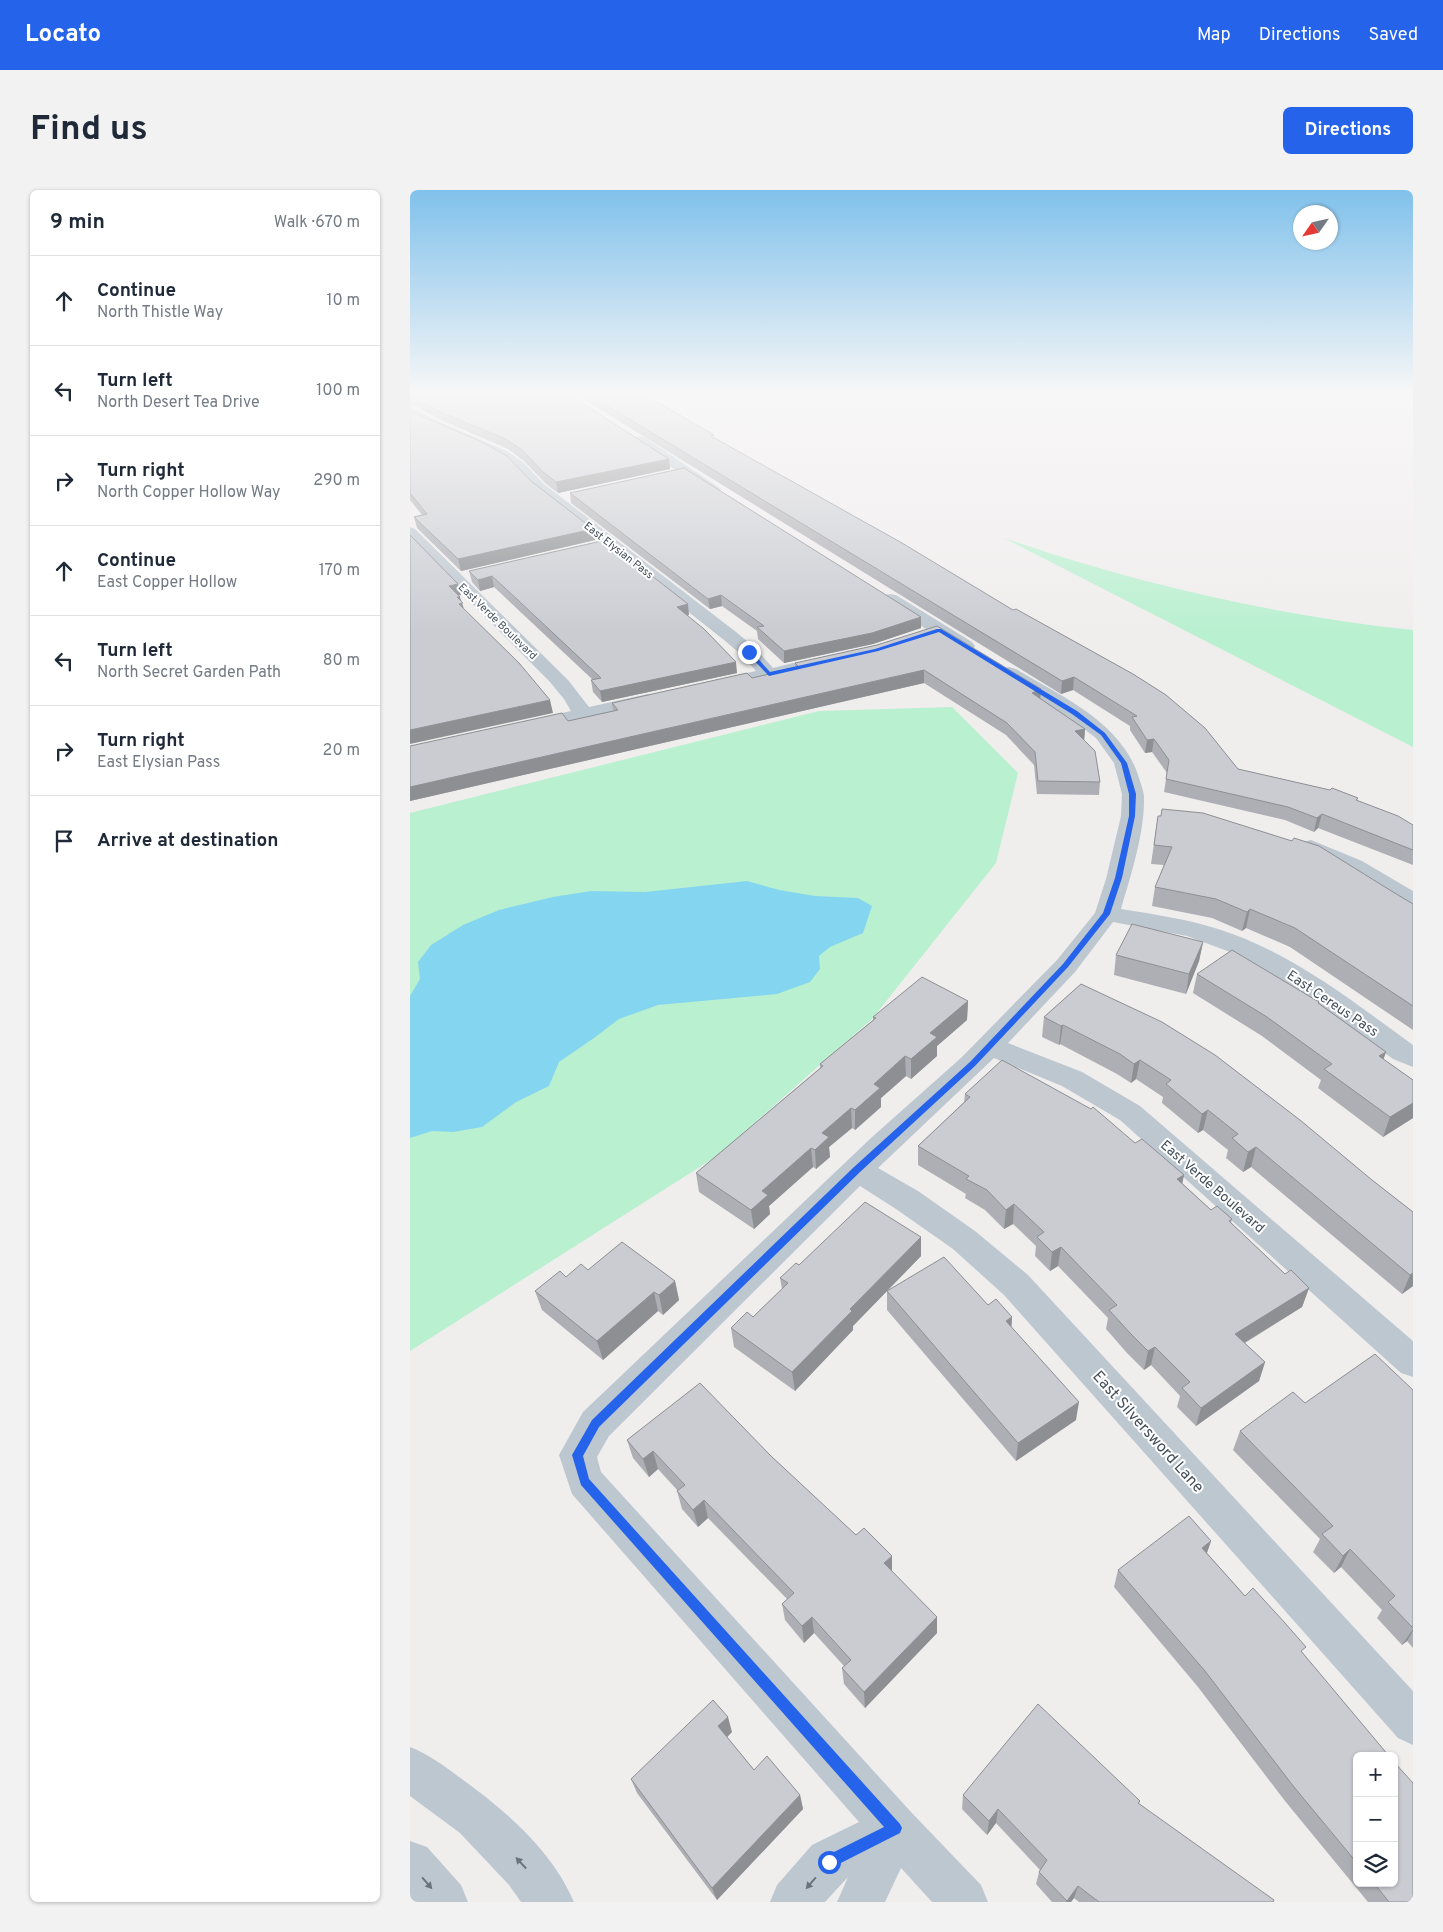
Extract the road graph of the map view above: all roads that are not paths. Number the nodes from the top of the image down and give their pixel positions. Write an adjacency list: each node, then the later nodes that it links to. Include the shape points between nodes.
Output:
1 (526, 474): 7 (street, East Elysian Pass)
2 (677, 474): 4 (street)
3 (689, 474): 6 (street)
4 (667, 476)
5 (574, 496): 7 (street)
6 (728, 498)
7 (555, 500): 9 (street, East Elysian Pass)
8 (414, 542): 12 (street, East Verde Boulevard)
9 (610, 543): 10 (street); 17 (street, East Elysian Pass, via 730,636)
10 (591, 548)
11 (475, 574): 12 (street)
12 (456, 579): 20 (street, East Verde Boulevard, via 566,689)
13 (880, 593): 14 (street, via 930,633)
14 (981, 656)
15 (814, 664): 17 (street)
16 (998, 666): 24 (street, via 1103,734 1124,763 1141,817)
17 (769, 674): 18 (street)
18 (694, 690)
19 (666, 696): 20 (street)
20 (582, 714): 21 (street)
21 (510, 730)
22 (1291, 841): 23 (street, via 1354,866)
23 (1413, 902)
24 (1107, 914): 25 (street, via 1066,966); 26 (street, East Cereus Pass, via 1220,938 1258,955 1309,983)
25 (989, 1046): 27 (street); 28 (street, East Verde Boulevard, via 1072,1079 1130,1113)
26 (1413, 1057)
27 (857, 1170): 29 (street, East Silversword Lane, via 964,1240 1016,1285); 31 (street, via 596,1424 578,1455 585,1481)
28 (1413, 1362)
29 (1413, 1723)
30 (410, 1769): 34 (street, one-way to 30, via 526,1868 476,1817)
31 (895, 1828): 35 (street, one-way to 35, via 829,1862); 36 (street); 37 (street)
32 (410, 1864): 33 (street, one-way to 33)
33 (444, 1902)
34 (550, 1902)
35 (794, 1902)
36 (861, 1902)
37 (964, 1902)

